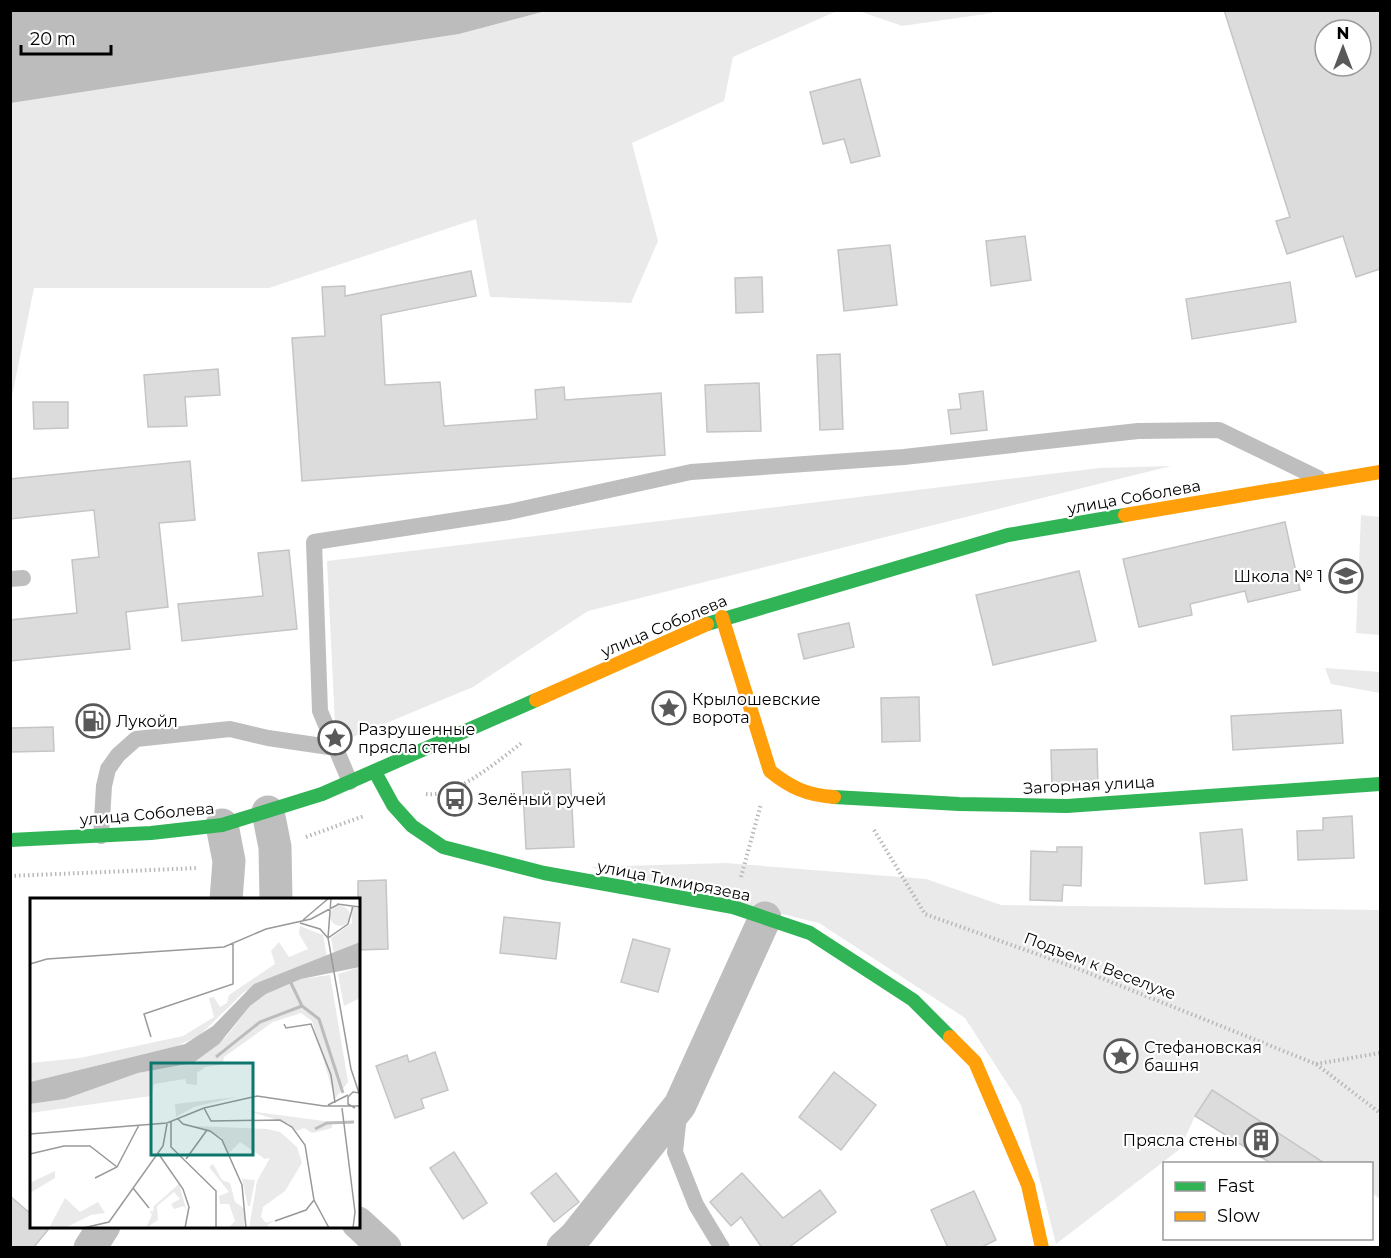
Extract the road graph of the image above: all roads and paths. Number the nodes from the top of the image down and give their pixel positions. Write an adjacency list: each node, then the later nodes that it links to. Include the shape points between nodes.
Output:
1 (1380, 472): 2 (street, улица Соболева)
2 (1325, 481): 3 (street, улица Соболева, via 1008,535); 4 (lane, via 1219,430 1138,431 904,457 691,472 509,512 314,542 320,711)
3 (722, 617): 5 (street, улица Соболева); 6 (street)
4 (336, 748): 7 (lane); 12 (lane, via 230,729 136,739 108,769)
5 (375, 771): 7 (street, улица Соболева); 16 (street, улица Тимирязева, via 405,819 443,847 544,873)
6 (770, 771): 9 (street, Загорная улица, via 789,787 820,796); 16 (path)
7 (350, 782): 10 (street, улица Соболева)
8 (1380, 784): 9 (street, Загорная улица, via 1067,806)
9 (856, 798): 19 (path, Подъем к Веселухе, via 925,914 1076,968)
10 (268, 812): 11 (street, улица Соболева); 15 (street, via 275,847)
11 (222, 825): 12 (street, улица Соболева); 14 (street, via 229,861)
12 (100, 836): 13 (street, улица Соболева)
13 (10, 840)
14 (226, 898)
15 (276, 898)
16 (733, 907): 17 (street, улица Тимирязева)
17 (765, 918): 20 (street); 26 (street, улица Тимирязева, via 810,933 913,1000 975,1062 1028,1185)
18 (1380, 1053): 19 (path)
19 (1316, 1064): 21 (path, Подъем к Веселухе)
20 (680, 1105): 24 (street); 25 (lane, via 675,1152 696,1205)
21 (1380, 1113)
22 (360, 1225): 23 (street)
23 (385, 1248)
24 (563, 1248)
25 (722, 1248)
26 (1042, 1248)

